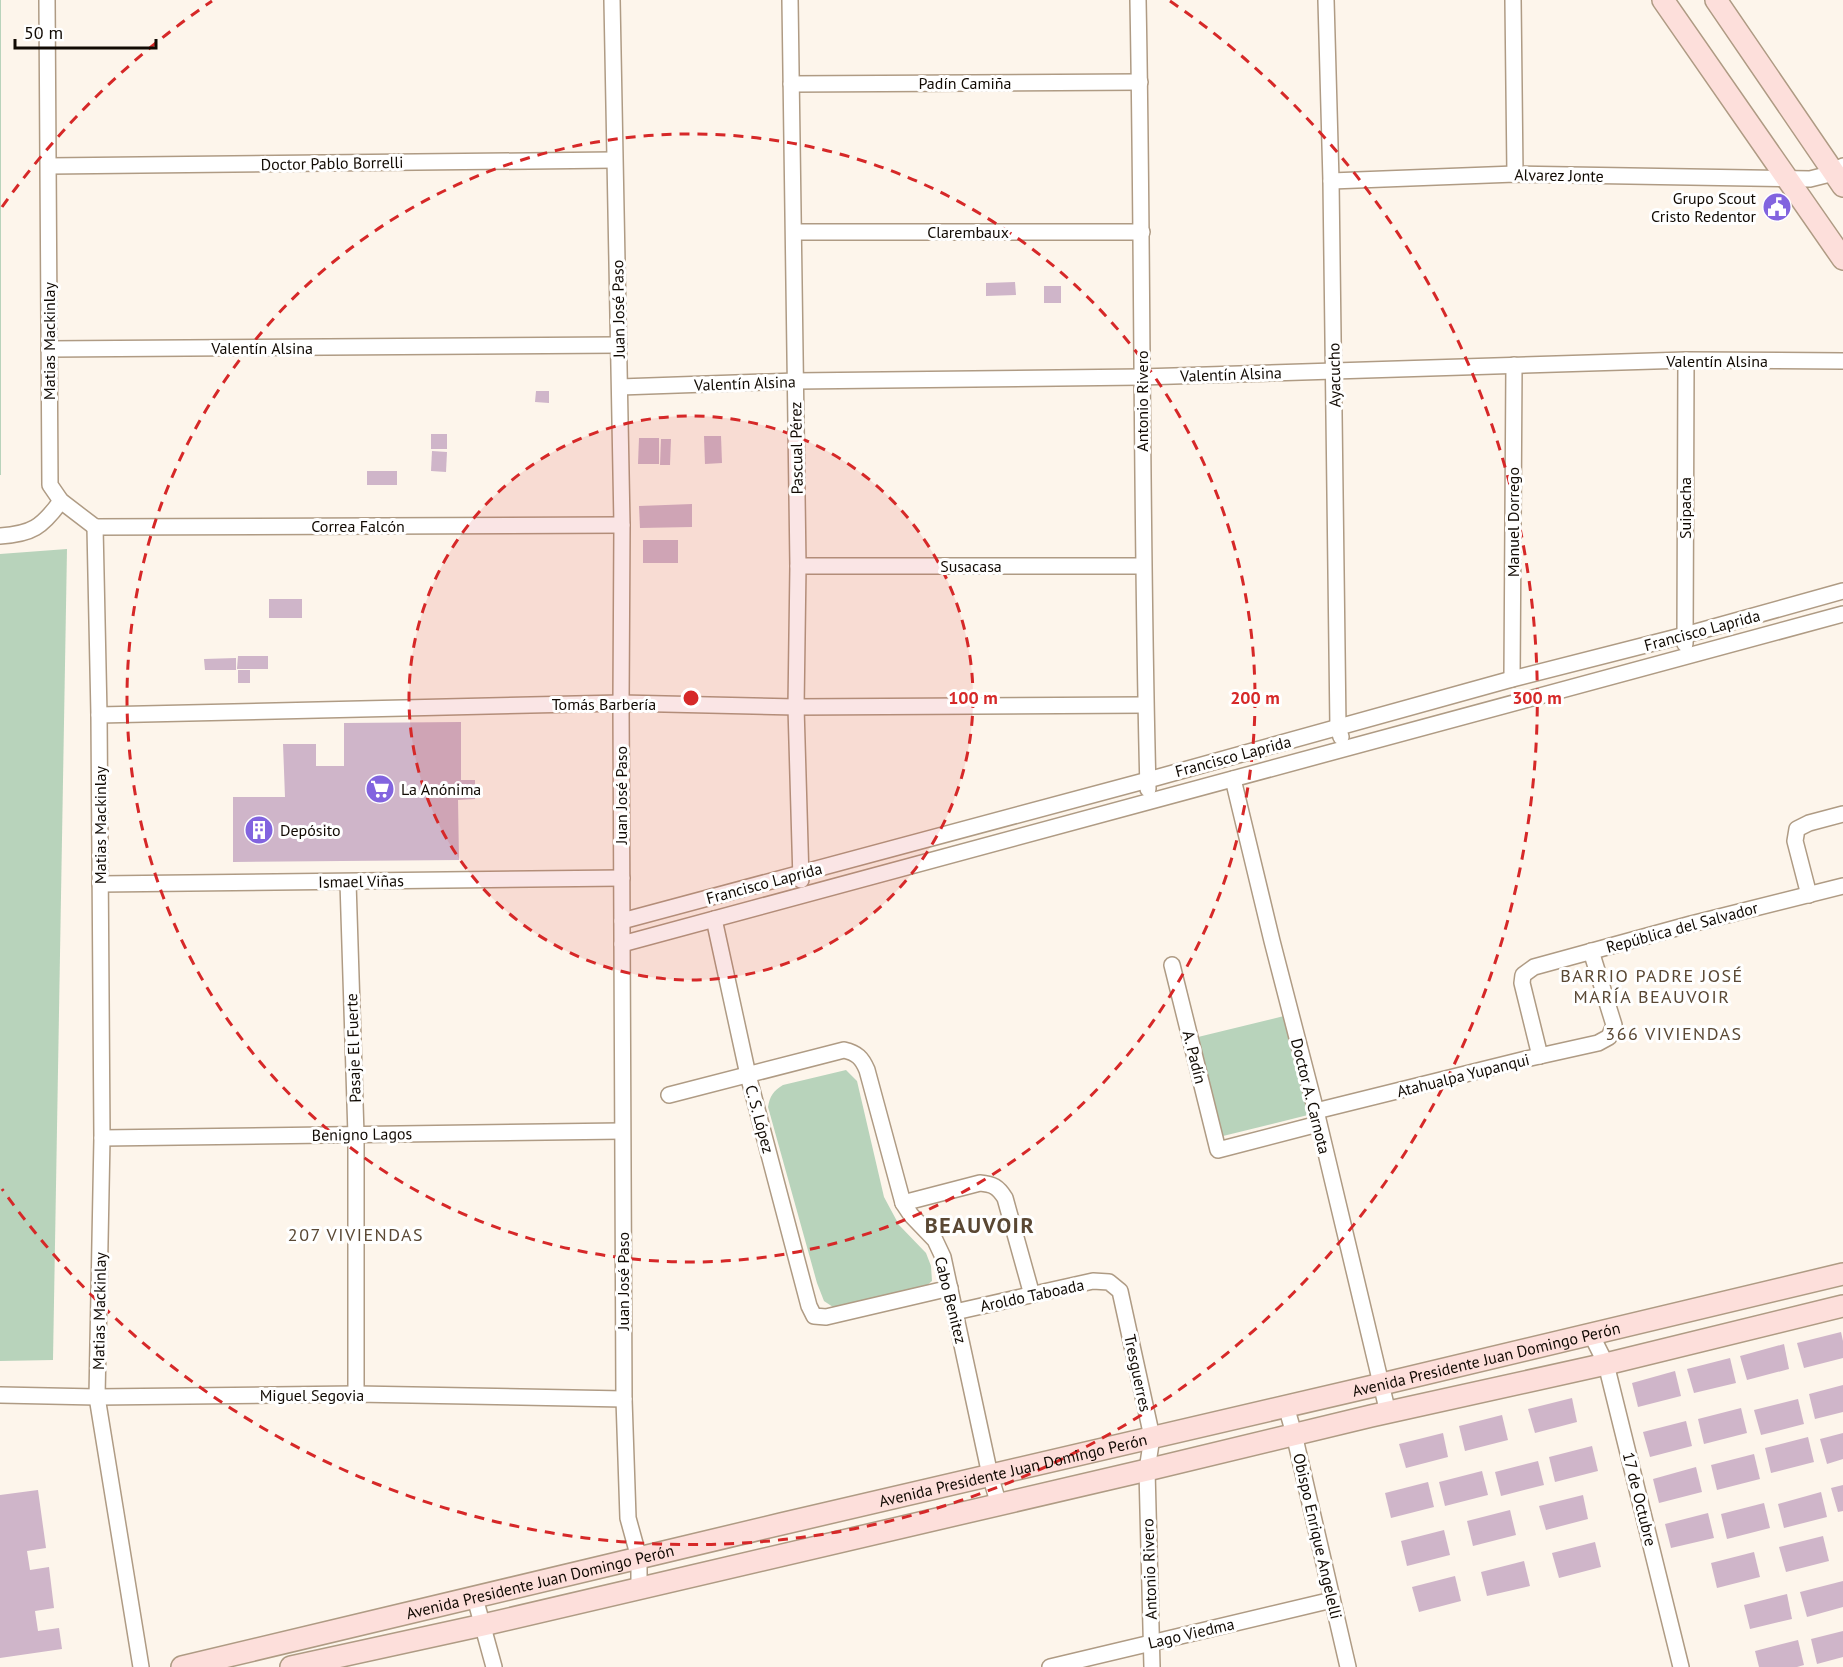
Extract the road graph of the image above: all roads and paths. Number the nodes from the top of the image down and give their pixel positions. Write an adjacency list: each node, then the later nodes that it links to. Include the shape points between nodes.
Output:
1 (47, 0): 12 (street, Matias Mackinlay)
2 (612, 0): 11 (street, Juan José Paso)
3 (790, 0): 10 (street, Pascual Pérez)
4 (1138, 0): 9 (street, Antonio Rivero)
5 (1326, 0): 16 (street, Ayacucho)
6 (1513, 0): 13 (street)
7 (1663, 0): 15 (main road)
8 (1716, 0): 14 (main road)
9 (1140, 82): 10 (street, Padín Camiña); 18 (street, Antonio Rivero)
10 (791, 84): 17 (street, Pascual Pérez)
11 (614, 160): 12 (street, Doctor Pablo Borrelli); 20 (street, Juan José Paso)
12 (49, 166): 21 (street, Matias Mackinlay)
13 (1515, 174): 15 (street, Alvarez Jonte); 16 (street, Alvarez Jonte)
14 (1840, 175): 15 (street, Alvarez Jonte)
15 (1786, 178): 19 (main road)
16 (1331, 181): 25 (street, Ayacucho)
17 (795, 232): 18 (street, Clarembaux); 27 (street, Pascual Pérez)
18 (1142, 232): 26 (street, Antonio Rivero)
19 (1843, 259)
20 (618, 345): 21 (street, Valentín Alsina); 28 (street, Juan José Paso)
21 (49, 349): 29 (street, Matias Mackinlay, via 50,485)
22 (1686, 360): 23 (street, Valentín Alsina); 24 (street, Valentín Alsina); 37 (street, Suipacha)
23 (1843, 361)
24 (1514, 365): 25 (street, Valentín Alsina); 39 (street, Manuel Dorrego)
25 (1334, 371): 26 (street, Valentín Alsina); 44 (street, Ayacucho)
26 (1141, 377): 27 (street, Valentín Alsina); 34 (street, Antonio Rivero)
27 (795, 381): 28 (street, Valentín Alsina); 33 (street, Pascual Pérez)
28 (620, 387): 30 (street, Juan José Paso)
29 (61, 501): 31 (street, Matias Mackinlay); 32 (street, via 48,519 23,534)
30 (622, 525): 31 (street, Correa Falcón); 40 (street, Juan José Paso)
31 (95, 527): 43 (street, Matias Mackinlay)
32 (0, 536)
33 (798, 566): 34 (street, Susacasa); 42 (street, Pascual Pérez)
34 (1143, 566): 41 (street, Antonio Rivero)
35 (1843, 591): 37 (street, Francisco Laprida)
36 (1843, 614): 38 (street, Francisco Laprida)
37 (1685, 635): 38 (street, Suipacha); 39 (street, Francisco Laprida)
38 (1686, 656): 45 (street, Francisco Laprida)
39 (1512, 680): 44 (street, Francisco Laprida)
40 (621, 704): 42 (street, Tomás Barbería); 43 (street, Tomás Barbería); 51 (street, Juan José Paso)
41 (1145, 705): 42 (street, Tomás Barbería); 47 (street, Antonio Rivero)
42 (796, 707): 50 (street, Pascual Pérez)
43 (99, 716): 53 (street, Matias Mackinlay)
44 (1338, 727): 45 (street, Ayacucho); 47 (street, Francisco Laprida)
45 (1344, 748): 46 (street, Francisco Laprida)
46 (1233, 779): 48 (street, Francisco Laprida); 65 (street, Doctor A. Carnota)
47 (1148, 780): 48 (street, Antonio Rivero); 50 (street, Francisco Laprida)
48 (1148, 802): 55 (street, Francisco Laprida)
49 (1843, 814): 56 (street, via 1797,829 1795,841)
50 (801, 873): 55 (street, Pascual Pérez); 58 (street, Francisco Laprida)
51 (622, 878): 52 (street, Ismael Viñas); 58 (street, Juan José Paso)
52 (348, 882): 53 (street, Ismael Viñas); 67 (street, Pasaje El Fuerte)
53 (100, 884): 68 (street, Matias Mackinlay)
54 (1843, 886): 56 (street, República del Salvador)
55 (802, 895): 57 (street, Francisco Laprida)
56 (1809, 895): 60 (street, República del Salvador)
57 (714, 919): 59 (street, Francisco Laprida); 63 (street, C. S. López)
58 (622, 921): 59 (street, Juan José Paso)
59 (622, 944): 66 (street, Juan José Paso)
60 (1591, 951): 62 (street, República del Salvador, via 1534,967 1523,975); 62 (street, Atahualpa Yupanqui, via 1614,1025 1609,1037)
61 (1172, 965): 69 (street, A. Padín)
62 (1540, 1056): 65 (street, Atahualpa Yupanqui)
63 (748, 1075): 64 (street); 70 (street, Cabo Benitez, via 844,1050 862,1058); 73 (street, C. S. López, via 814,1316 833,1316)
64 (669, 1095)
65 (1317, 1118): 69 (street, Atahualpa Yupanqui); 79 (street, Doctor A. Carnota)
66 (622, 1131): 67 (street, Benigno Lagos); 83 (street, Juan José Paso)
67 (356, 1135): 68 (street, Benigno Lagos); 80 (street, Pasaje El Fuerte)
68 (102, 1138): 82 (street, Matias Mackinlay)
69 (1218, 1150)
70 (903, 1203): 73 (street, Cabo Benitez, via 935,1240); 74 (street, via 980,1183 999,1188)
71 (1843, 1274): 77 (main road, Avenida Presidente Juan Domingo Perón)
72 (1108, 1282): 74 (street, Aroldo Taboada, via 1093,1281); 87 (street, Tresguerres, via 1120,1291)
73 (950, 1288): 76 (street, Cabo Benitez)
74 (1032, 1295): 76 (street, Aroldo Taboada)
75 (1843, 1306): 78 (main road, Avenida Presidente Juan Domingo Perón)
76 (955, 1311): 89 (street, Cabo Benitez)
77 (1591, 1334): 78 (street, 17 de Octubre); 79 (main road, Avenida Presidente Juan Domingo Perón)
78 (1606, 1364): 85 (main road, Avenida Presidente Juan Domingo Perón); 104 (street, 17 de Octubre)
79 (1382, 1384): 84 (main road, Avenida Presidente Juan Domingo Perón); 85 (street, Doctor A. Carnota)
80 (356, 1394): 82 (street, Miguel Segovia); 83 (street, Miguel Segovia)
81 (0, 1395): 82 (street, Miguel Segovia)
82 (98, 1397): 98 (street, Matias Mackinlay)
83 (624, 1399): 91 (street, Juan José Paso, via 628,1518)
84 (1286, 1406): 86 (street, Obispo Enrique Angelelli); 87 (main road, Avenida Presidente Juan Domingo Perón)
85 (1388, 1413): 86 (main road, Avenida Presidente Juan Domingo Perón)
86 (1294, 1434): 88 (main road, Avenida Presidente Juan Domingo Perón); 94 (street, Obispo Enrique Angelelli)
87 (1152, 1437): 88 (street, Tresguerres); 89 (main road, Avenida Presidente Juan Domingo Perón)
88 (1147, 1470): 90 (main road, Avenida Presidente Juan Domingo Perón); 96 (street, Antonio Rivero)
89 (990, 1475): 90 (street, Cabo Benitez); 91 (main road, Avenida Presidente Juan Domingo Perón)
90 (999, 1505): 92 (main road, Avenida Presidente Juan Domingo Perón)
91 (639, 1558): 92 (street, Juan José Paso); 93 (main road, Avenida Presidente Juan Domingo Perón)
92 (639, 1588): 95 (main road, Avenida Presidente Juan Domingo Perón)
93 (475, 1598): 95 (street); 97 (main road, Avenida Presidente Juan Domingo Perón)
94 (1332, 1600): 96 (street, Lago Viedma); 103 (street, Obispo Enrique Angelelli)
95 (483, 1625): 99 (main road, Avenida Presidente Juan Domingo Perón); 100 (street)
96 (1152, 1643): 101 (street, Lago Viedma); 102 (street, Antonio Rivero)
97 (194, 1666)
98 (141, 1667)
99 (291, 1667)
100 (494, 1667)
101 (1050, 1667)
102 (1152, 1667)
103 (1348, 1667)
104 (1681, 1667)

